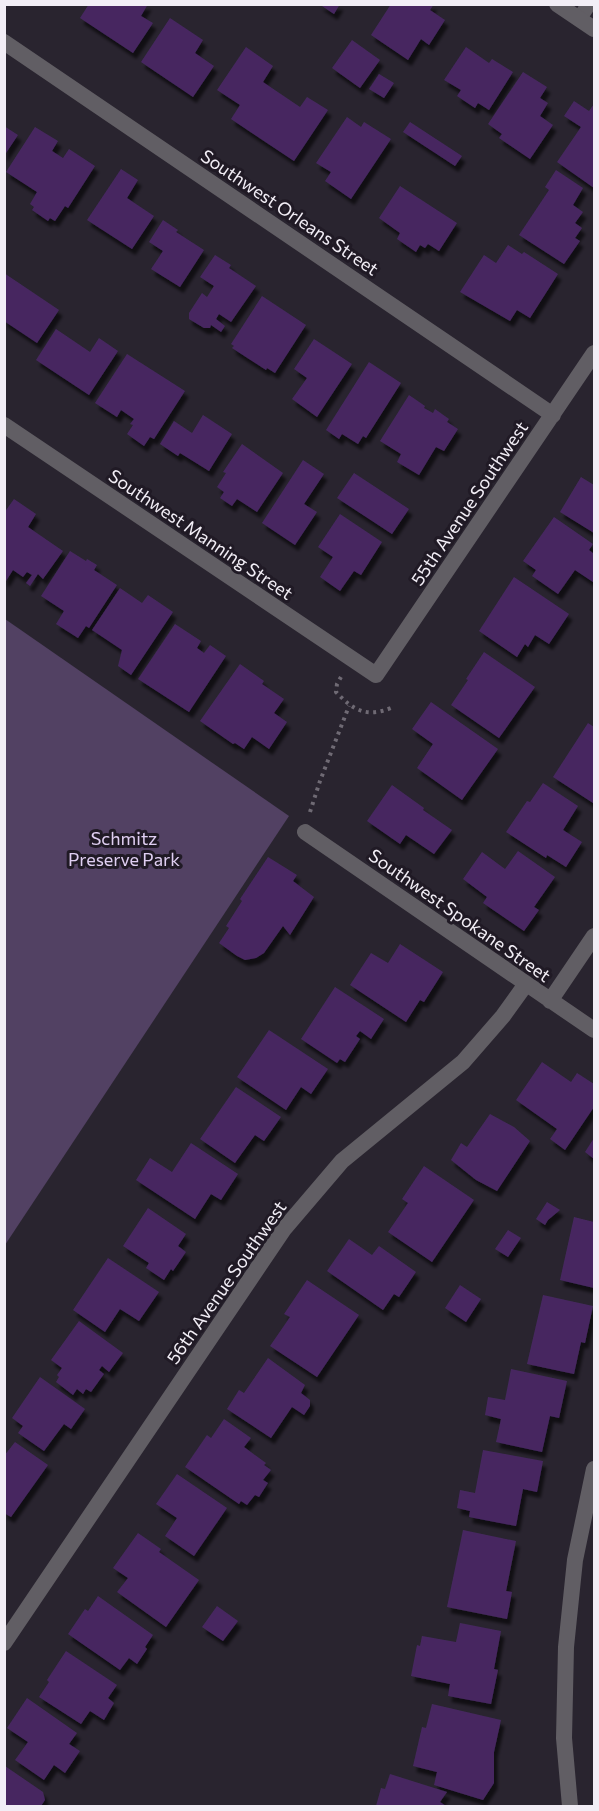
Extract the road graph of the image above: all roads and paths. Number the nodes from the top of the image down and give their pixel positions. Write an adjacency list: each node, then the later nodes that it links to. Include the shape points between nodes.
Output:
1 (557, 4): 3 (street)
2 (589, 4): 3 (lane)
3 (579, 19): 4 (street)
4 (594, 29)
5 (4, 42): 7 (street, Southwest Orleans Street)
6 (594, 353): 7 (street, 55th Avenue Southwest)
7 (553, 415): 9 (street, 55th Avenue Southwest)
8 (4, 425): 9 (street, Southwest Manning Street)
9 (376, 675)
10 (341, 677): 11 (path, via 336,692)
11 (349, 706): 12 (path, via 364,712); 13 (path)
12 (391, 708)
13 (305, 832): 15 (street, Southwest Spokane Street)
14 (594, 936): 16 (street)
15 (526, 984): 16 (street, Southwest Spokane Street); 19 (street, 56th Avenue Southwest, via 463,1062 342,1161 284,1229)
16 (550, 1001): 17 (street, Southwest Spokane Street)
17 (594, 1030)
18 (594, 1469): 20 (street, via 575,1560 566,1647 564,1738)
19 (4, 1643)
20 (570, 1806)

